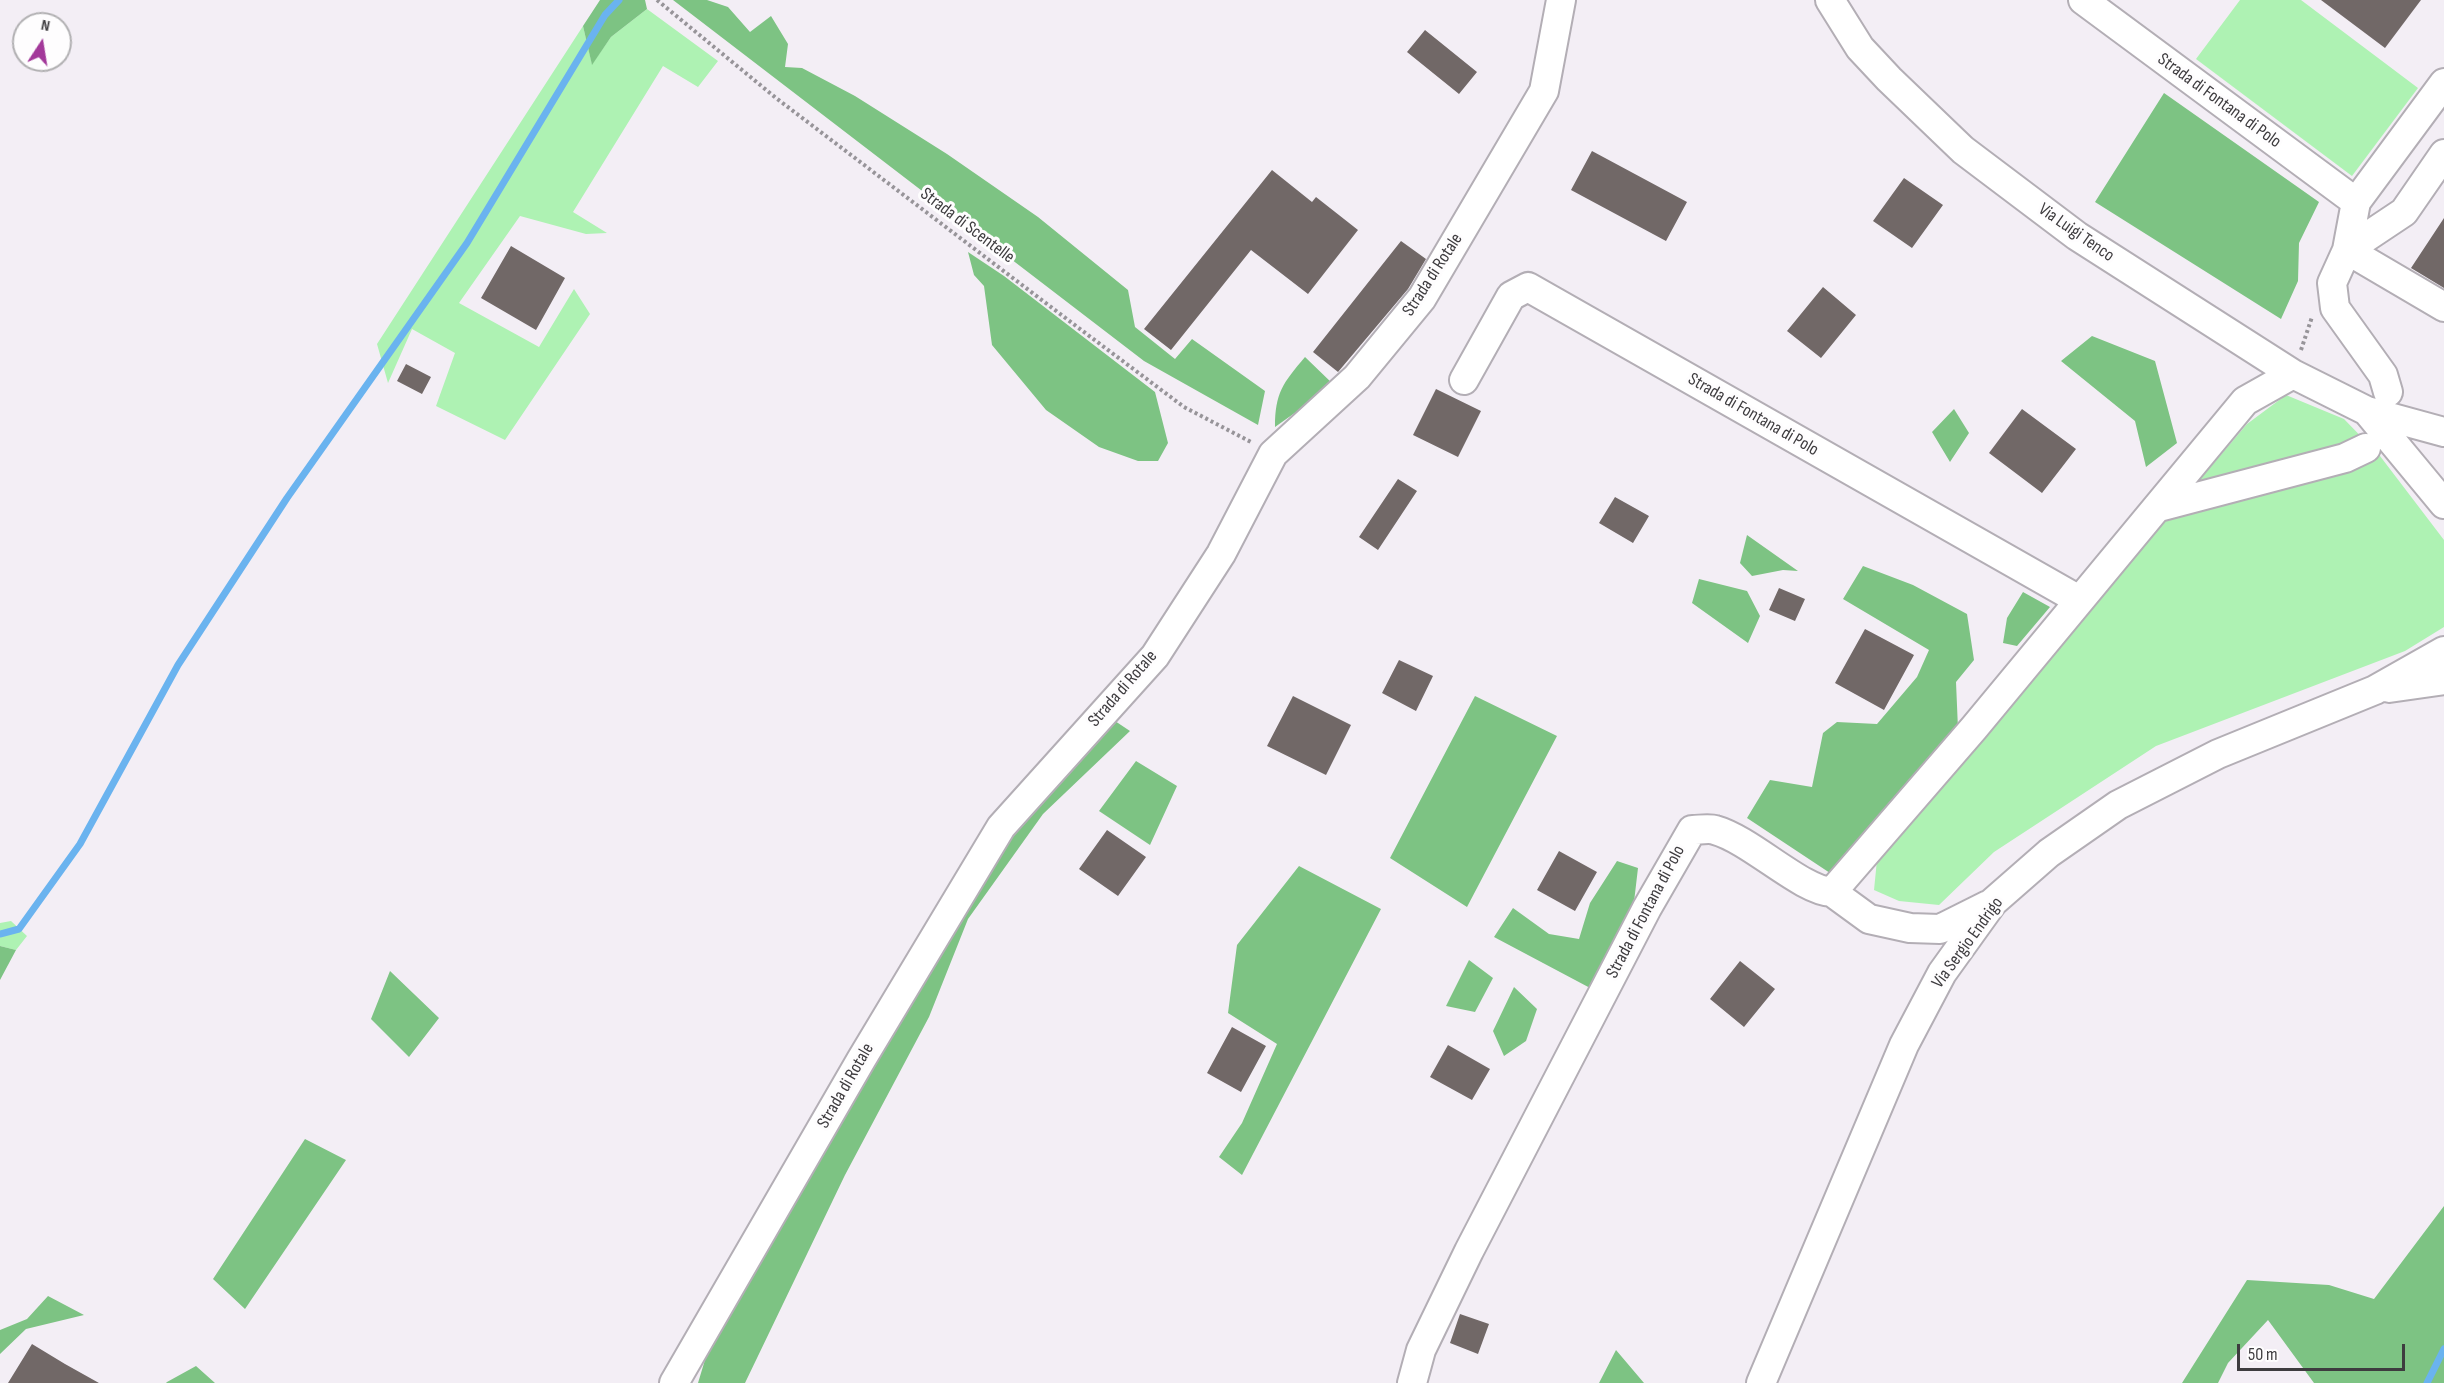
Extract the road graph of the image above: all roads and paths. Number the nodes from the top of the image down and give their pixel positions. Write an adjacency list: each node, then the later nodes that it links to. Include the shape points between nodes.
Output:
1 (657, 0): 16 (path, Strada di Scentelle, via 776,98 1166,393)
2 (1561, 0): 16 (street, Strada di Rotale, via 1544,91 1422,298 1357,377)
3 (1830, 0): 11 (street, Via Luigi Tenco, via 1860,48 1963,150 2077,236)
4 (2083, 0): 7 (street, Strada di Fontana di Polo)
5 (2444, 83): 7 (street)
6 (2444, 154): 8 (street, via 2404,212)
7 (2356, 202): 8 (street)
8 (2347, 250): 9 (street); 10 (street)
9 (2332, 283): 11 (path, via 2310,320); 13 (street, via 2336,308 2383,375)
10 (2444, 307)
11 (2293, 374): 13 (street, Via Luigi Tenco); 18 (street, via 2245,401)
12 (1464, 380): 19 (street, Strada di Fontana di Polo, via 1511,296 1528,287)
13 (2377, 402): 14 (street, Via Luigi Tenco); 17 (street, Via Luigi Tenco)
14 (2444, 432)
15 (2366, 448): 18 (street, via 2345,458)
16 (1273, 454): 25 (street, Strada di Rotale, via 1221,554 1155,656 1001,827)
17 (2444, 504)
18 (2159, 507): 19 (street)
19 (2079, 600): 23 (street, via 1913,801)
20 (2444, 651): 22 (street, Via Sergio Endrigo)
21 (2444, 680): 22 (street, Via Sergio Endrigo)
22 (2375, 690): 24 (street, Via Sergio Endrigo, via 2218,754 2118,805 2049,853)
23 (1832, 892): 24 (street, via 1869,919 1910,928 1940,929); 26 (street, Strada di Fontana di Polo, via 1819,891 1766,856 1714,830 1692,830 1647,908 1469,1251 1421,1350)
24 (1993, 902): 27 (street, Via Sergio Endrigo, via 1942,973 1904,1045)
25 (674, 1383)
26 (1412, 1383)
27 (1761, 1383)

